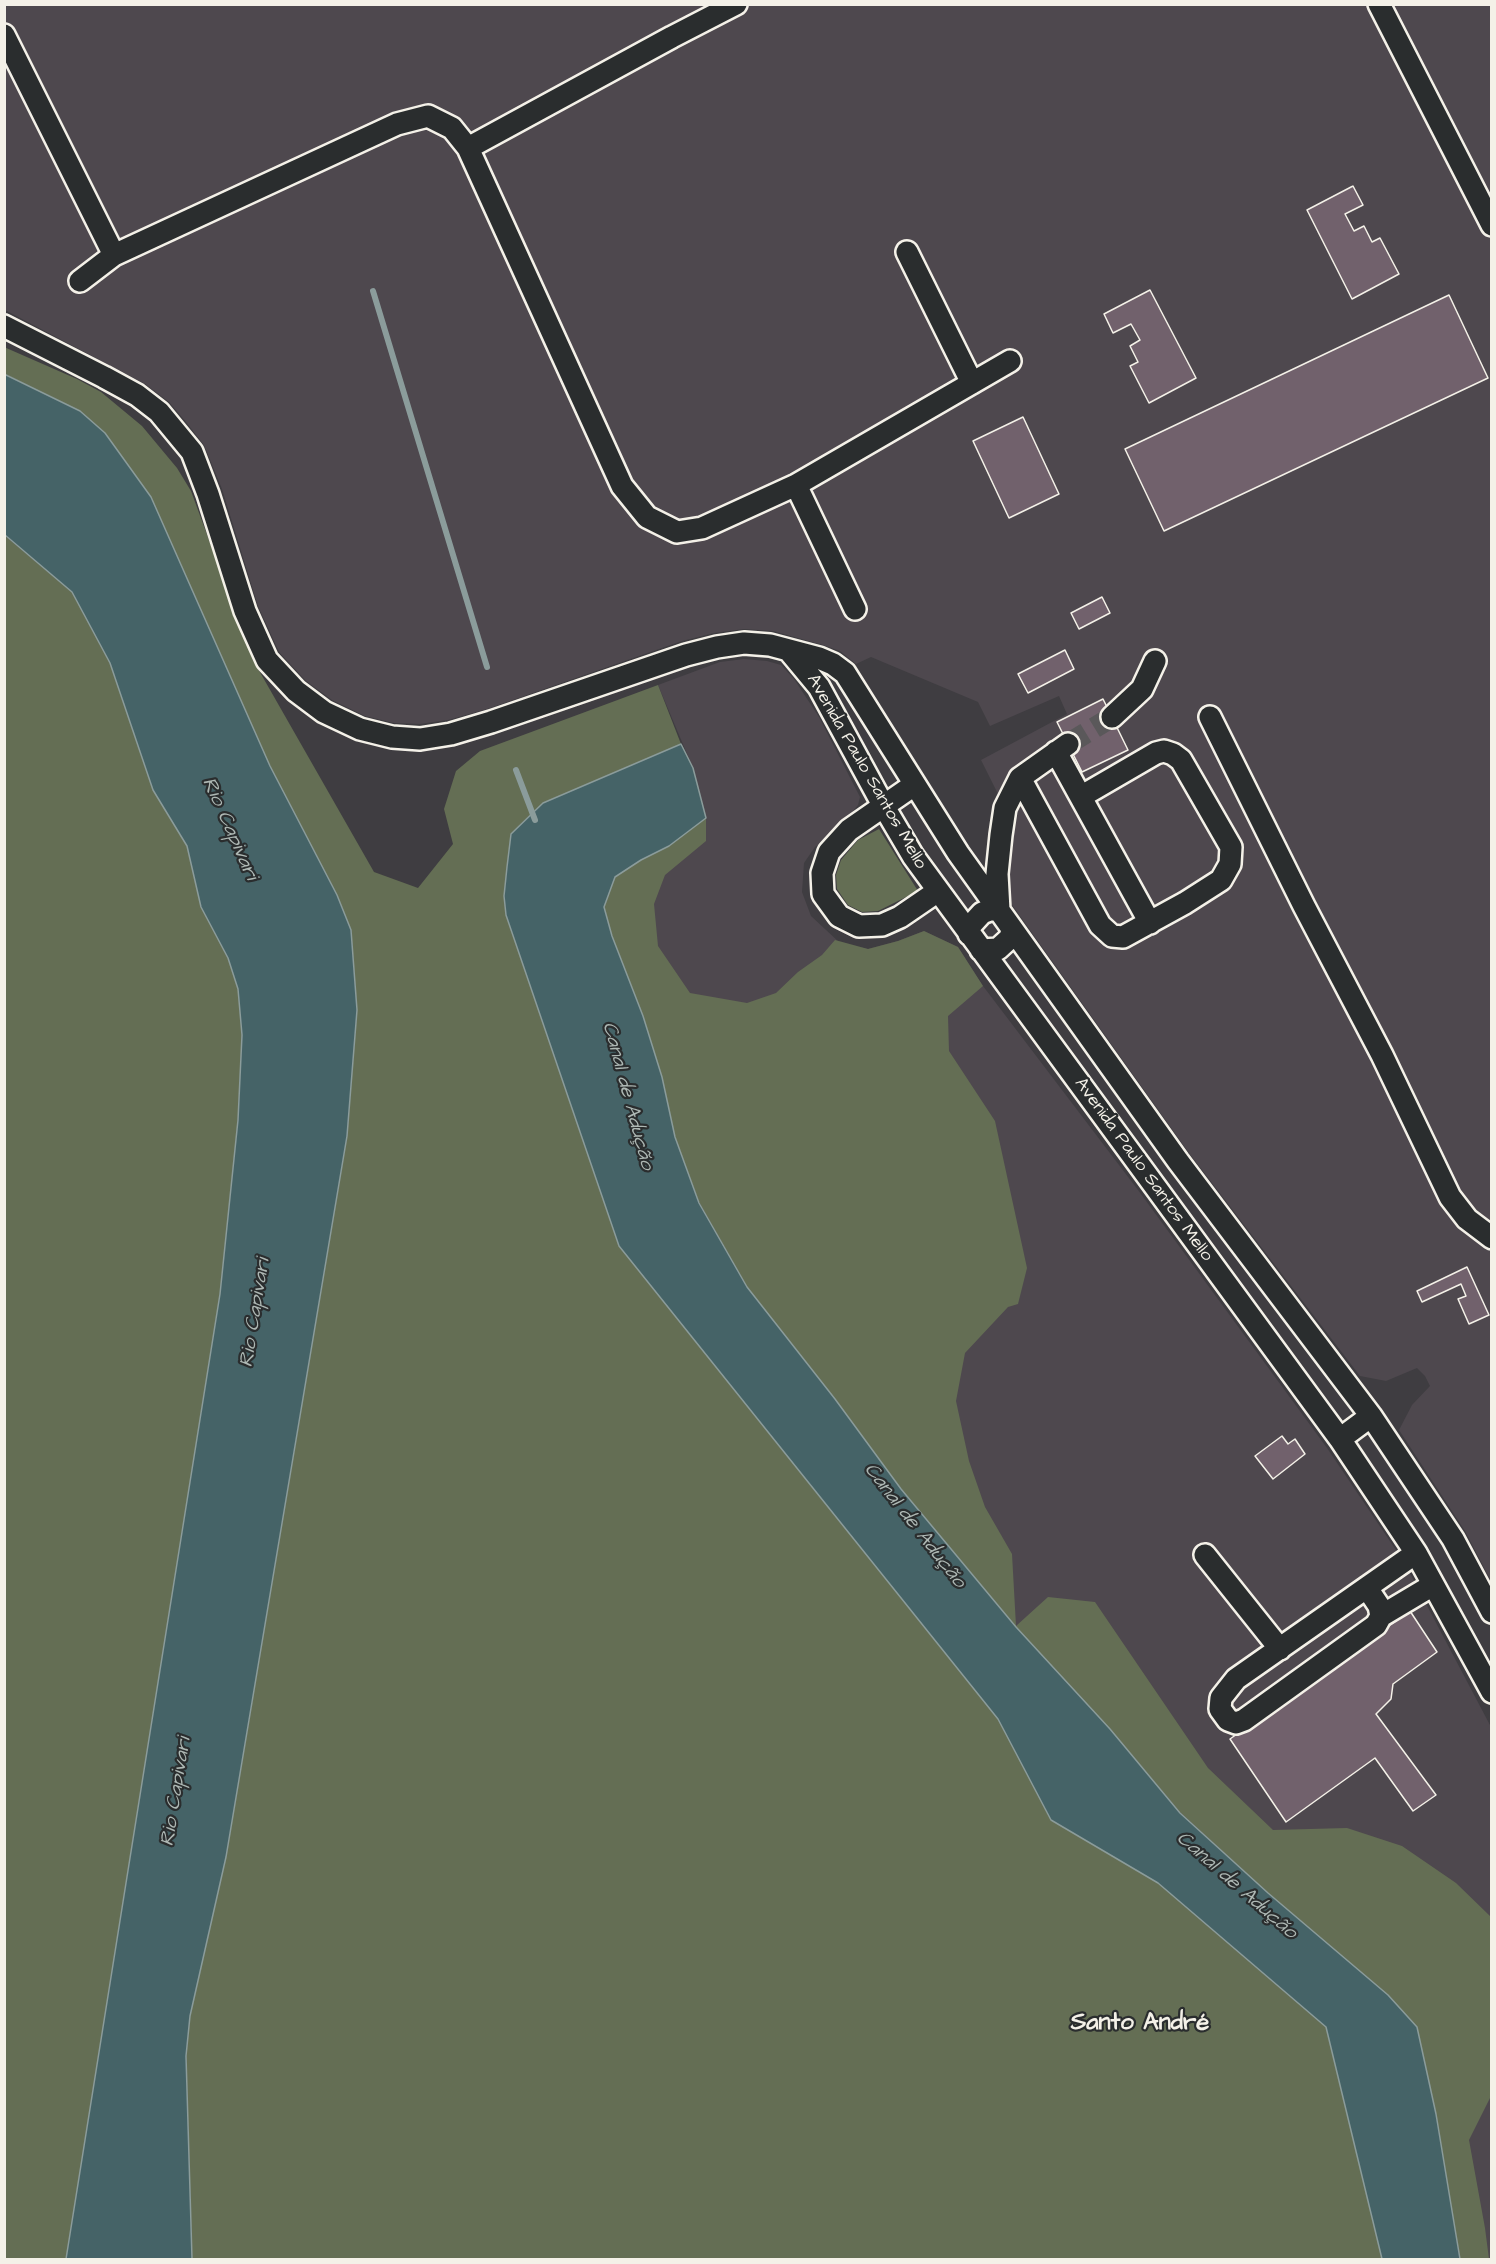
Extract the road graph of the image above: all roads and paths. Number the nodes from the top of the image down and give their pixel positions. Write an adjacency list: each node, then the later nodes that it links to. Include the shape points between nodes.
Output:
1 (736, 4): 4 (street)
2 (1379, 4): 5 (street)
3 (4, 35): 7 (street)
4 (468, 148): 7 (street, via 452,128 428,116 397,124); 12 (street, via 622,486 647,517 677,532 702,528)
5 (1491, 225)
6 (907, 252): 11 (street)
7 (114, 255): 8 (street)
8 (80, 281)
9 (4, 326): 14 (street, Avenida Paulo Santos Mello, via 137,395 159,412 192,452 245,611 267,660 296,691 324,712 360,729 420,739 452,734 717,647 744,643 770,645)
10 (1010, 361): 11 (street)
11 (972, 383): 12 (street)
12 (796, 485): 13 (street)
13 (855, 609)
14 (790, 652): 19 (street, Avenida Paulo Santos Mello, via 819,658 845,673); 21 (street, Avenida Paulo Santos Mello, via 819,687)
15 (1155, 661): 16 (street, via 1142,689)
16 (1112, 717)
17 (1210, 717): 29 (street, via 1450,1197 1467,1220)
18 (1020, 778): 20 (street, via 1062,748); 23 (street, via 1005,808 997,873); 24 (street, via 1100,924 1112,936 1123,938)
19 (915, 785): 21 (street); 23 (street, Avenida Paulo Santos Mello, via 937,824)
20 (1082, 796): 24 (street); 24 (street, via 1156,753 1173,754 1181,760 1231,847 1230,864 1221,880)
21 (883, 806): 22 (street, Avenida Paulo Santos Mello); 22 (street, via 849,830 829,852 822,873 823,894 839,916 859,926 882,925)
22 (938, 891): 26 (street, Avenida Paulo Santos Mello)
23 (999, 910): 25 (street, Avenida Paulo Santos Mello); 26 (street, via 975,918 971,925)
24 (1150, 923)
25 (1012, 930): 26 (street, via 1010,938 998,949); 27 (street, Avenida Paulo Santos Mello)
26 (975, 942): 28 (street, Avenida Paulo Santos Mello)
27 (1178, 1161): 28 (street); 30 (street, Avenida Paulo Santos Mello)
28 (1151, 1180): 31 (street, Avenida Paulo Santos Mello)
29 (1491, 1238)
30 (1371, 1416): 31 (street); 36 (street, Avenida Paulo Santos Mello, via 1453,1539)
31 (1340, 1439): 32 (street, Avenida Paulo Santos Mello)
32 (1416, 1553): 34 (street, Avenida Paulo Santos Mello); 35 (street)
33 (1205, 1555): 38 (street)
34 (1434, 1585): 37 (street); 39 (street, Avenida Paulo Santos Mello)
35 (1367, 1588): 37 (street); 38 (street)
36 (1491, 1612)
37 (1381, 1616): 38 (street, via 1376,1624 1244,1720 1228,1720 1220,1709 1226,1690)
38 (1280, 1649)
39 (1489, 1683)

